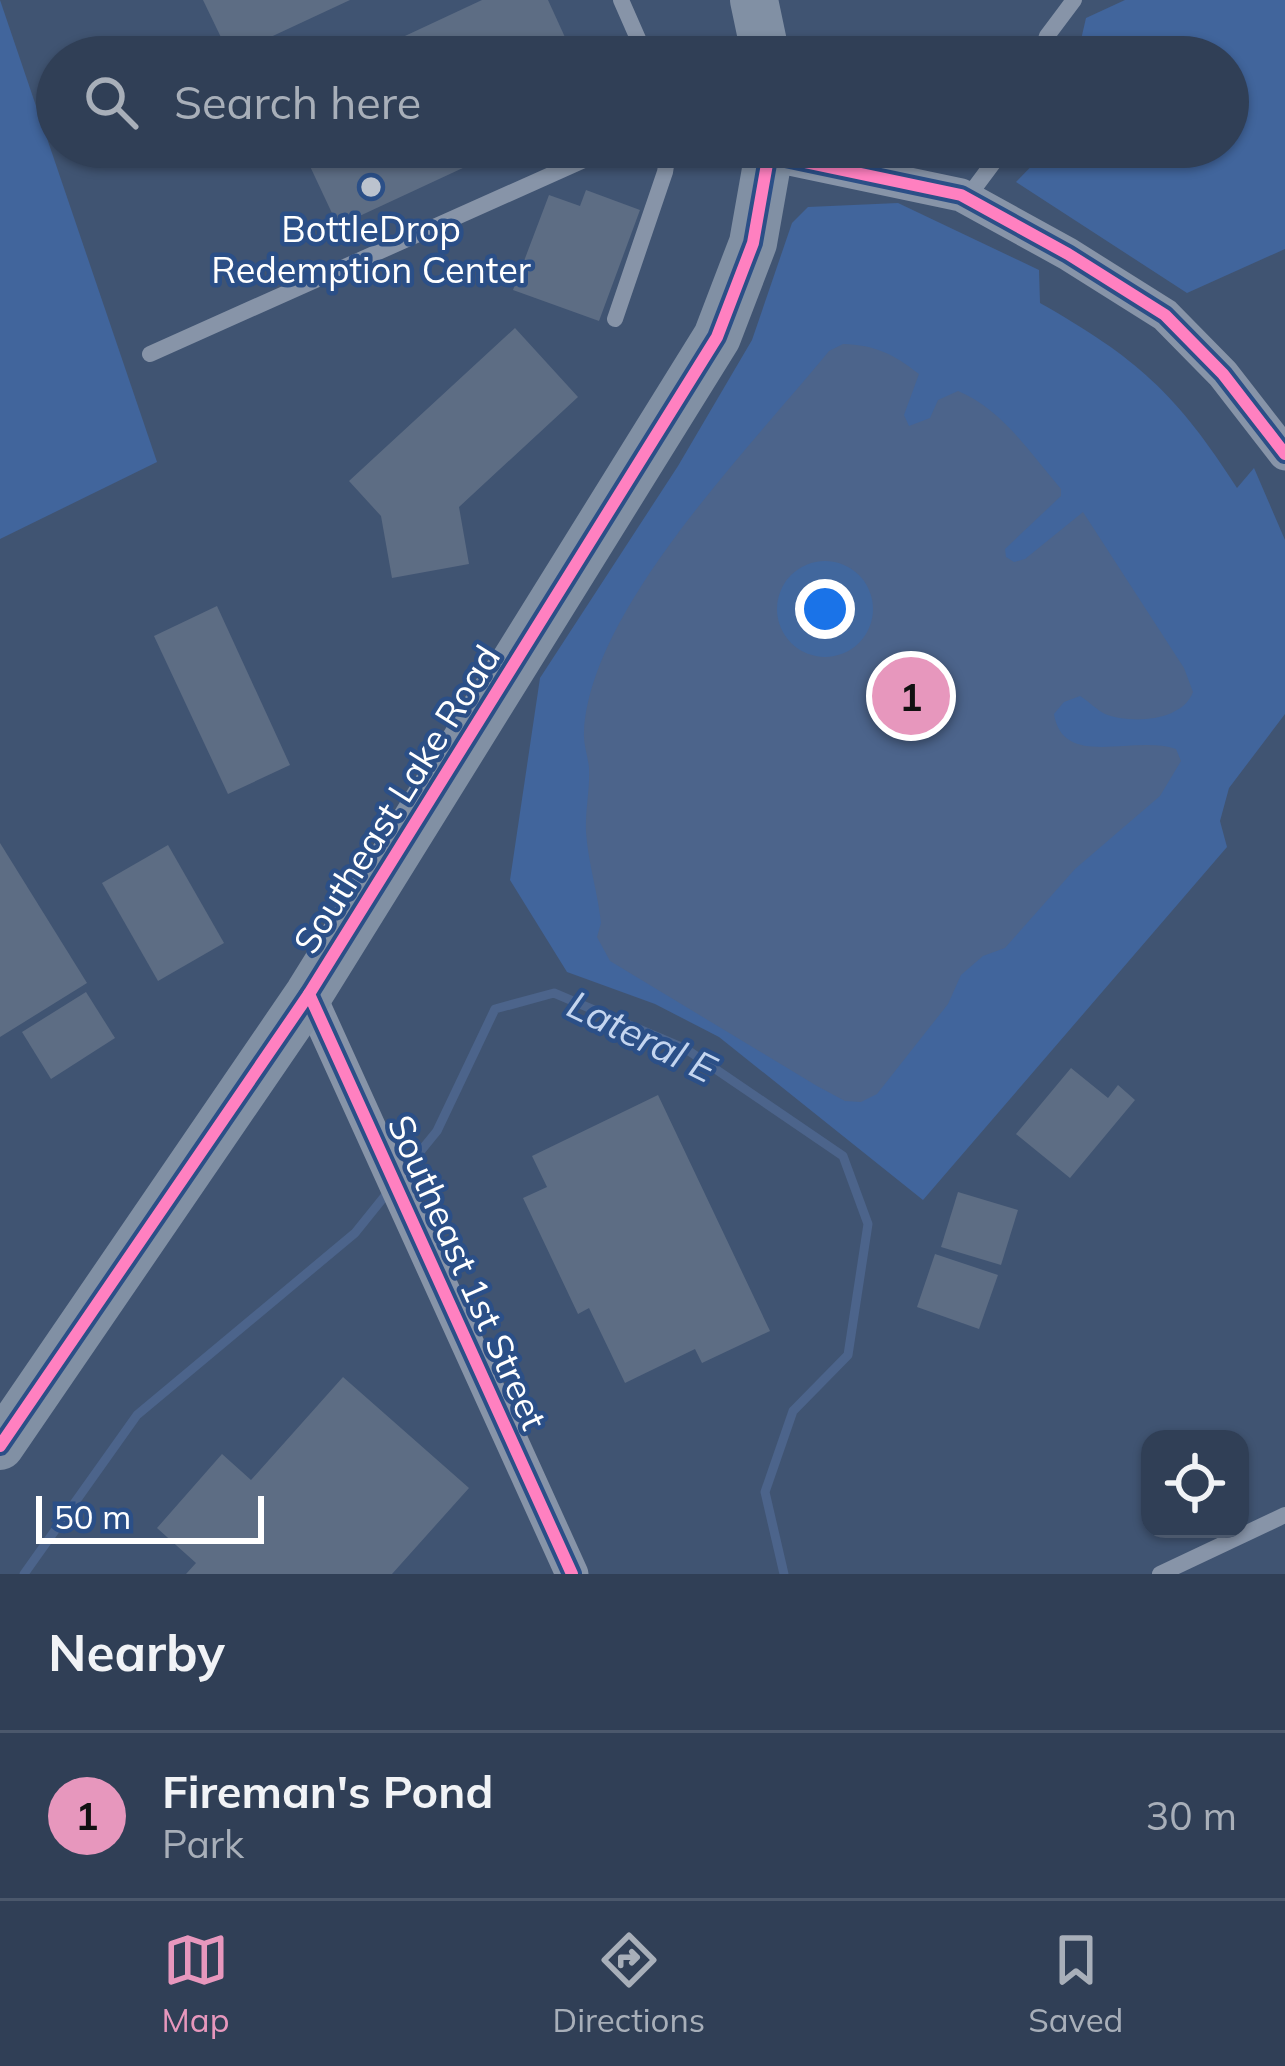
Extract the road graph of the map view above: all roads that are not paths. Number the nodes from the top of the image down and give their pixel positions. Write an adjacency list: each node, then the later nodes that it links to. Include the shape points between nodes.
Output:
1 (621, 0): 4 (lane)
2 (754, 0): 5 (street)
3 (1074, 0): 6 (lane)
4 (637, 36)
5 (762, 36)
6 (1047, 36)
7 (567, 168): 14 (lane)
8 (666, 168): 13 (lane)
9 (767, 168): 16 (street, Southeast Lake Road, via 753,243 717,338)
10 (841, 168): 12 (street)
11 (989, 168): 12 (lane)
12 (967, 198): 15 (street, via 1165,315)
13 (614, 319)
14 (150, 354)
15 (1285, 454)
16 (309, 994): 17 (street, Southeast Lake Road); 19 (street, Southeast 1st Street)
17 (0, 1446)
18 (1285, 1514): 20 (lane)
19 (572, 1574)
20 (1160, 1574)

